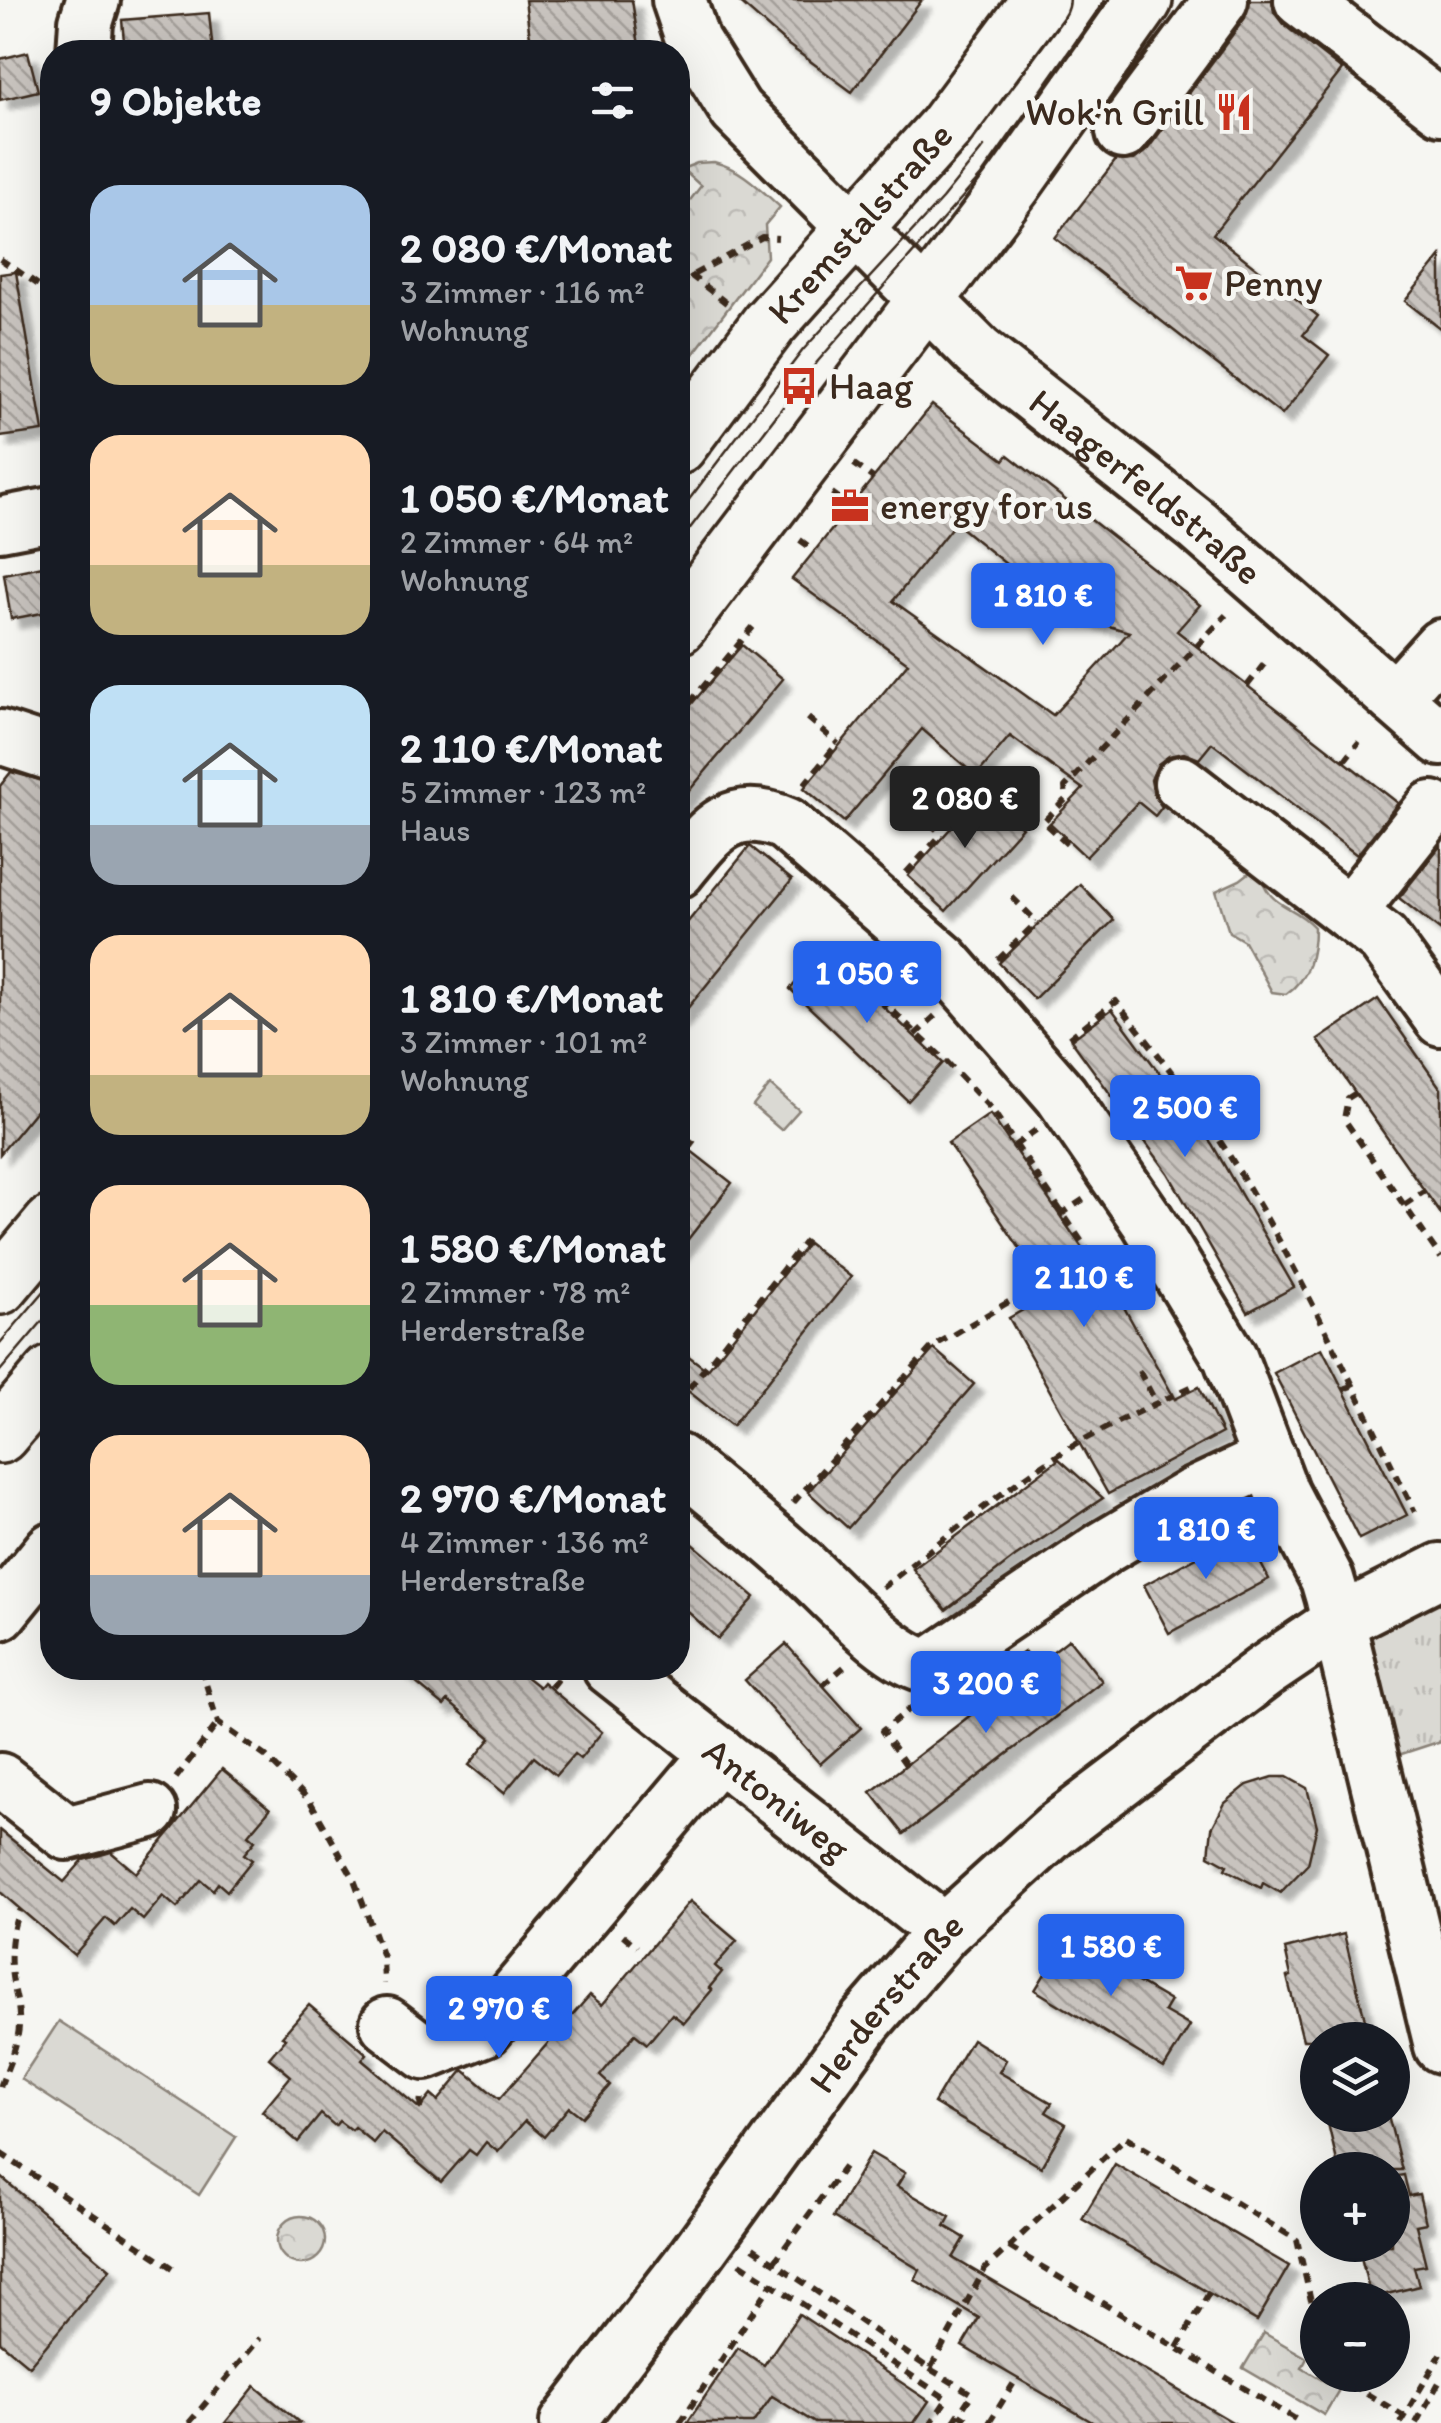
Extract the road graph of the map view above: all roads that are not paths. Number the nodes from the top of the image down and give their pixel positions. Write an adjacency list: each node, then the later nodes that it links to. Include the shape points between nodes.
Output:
1 (93, 0): 7 (street)
2 (680, 0): 10 (street, Haagerfeldstraße, via 693,42 736,110)
3 (1040, 0): 10 (main road, Kremstalstraße, via 945,128)
4 (1144, 0): 11 (main road)
5 (1220, 0): 9 (street)
6 (1301, 0): 8 (street)
7 (85, 40)
8 (1441, 108)
9 (1124, 132)
10 (854, 230): 11 (street, Haagerfeldstraße); 12 (main road, Kremstalstraße, via 769,324)
11 (926, 300): 15 (main road); 17 (street, Haagerfeldstraße, via 978,352 1198,526)
12 (690, 430)
13 (40, 516): 14 (street)
14 (0, 524)
15 (690, 610)
16 (1441, 646): 17 (street)
17 (1394, 698): 19 (street, Haagerfeldstraße)
18 (0, 737): 20 (street)
19 (1441, 739)
20 (40, 750)
21 (1181, 783): 24 (street)
22 (1432, 808): 24 (street)
23 (690, 856): 30 (street, via 726,821 768,816 786,824 944,962 1069,1107 1147,1220 1214,1328)
24 (1349, 913): 25 (street, via 1383,939)
25 (1441, 1019)
26 (40, 1238): 27 (main road)
27 (0, 1286)
28 (40, 1388): 29 (main road)
29 (0, 1435)
30 (1270, 1460): 31 (street, via 1105,1547 930,1666 894,1650); 35 (street, via 1327,1578)
31 (690, 1471)
32 (40, 1565): 34 (street)
33 (1441, 1570): 35 (street, Herderstraße)
34 (0, 1613)
35 (1338, 1622): 40 (street, Herderstraße, via 1056,1830); 42 (street)
36 (625, 1680): 37 (street, Antoniweg)
37 (719, 1753): 40 (street, Antoniweg); 41 (street, via 486,2029 425,2053)
38 (0, 1780): 39 (street, via 67,1832)
39 (150, 1812)
40 (944, 1930): 43 (street, Herderstraße, via 866,2021 729,2243)
41 (386, 2024)
42 (1441, 2046)
43 (567, 2423)

